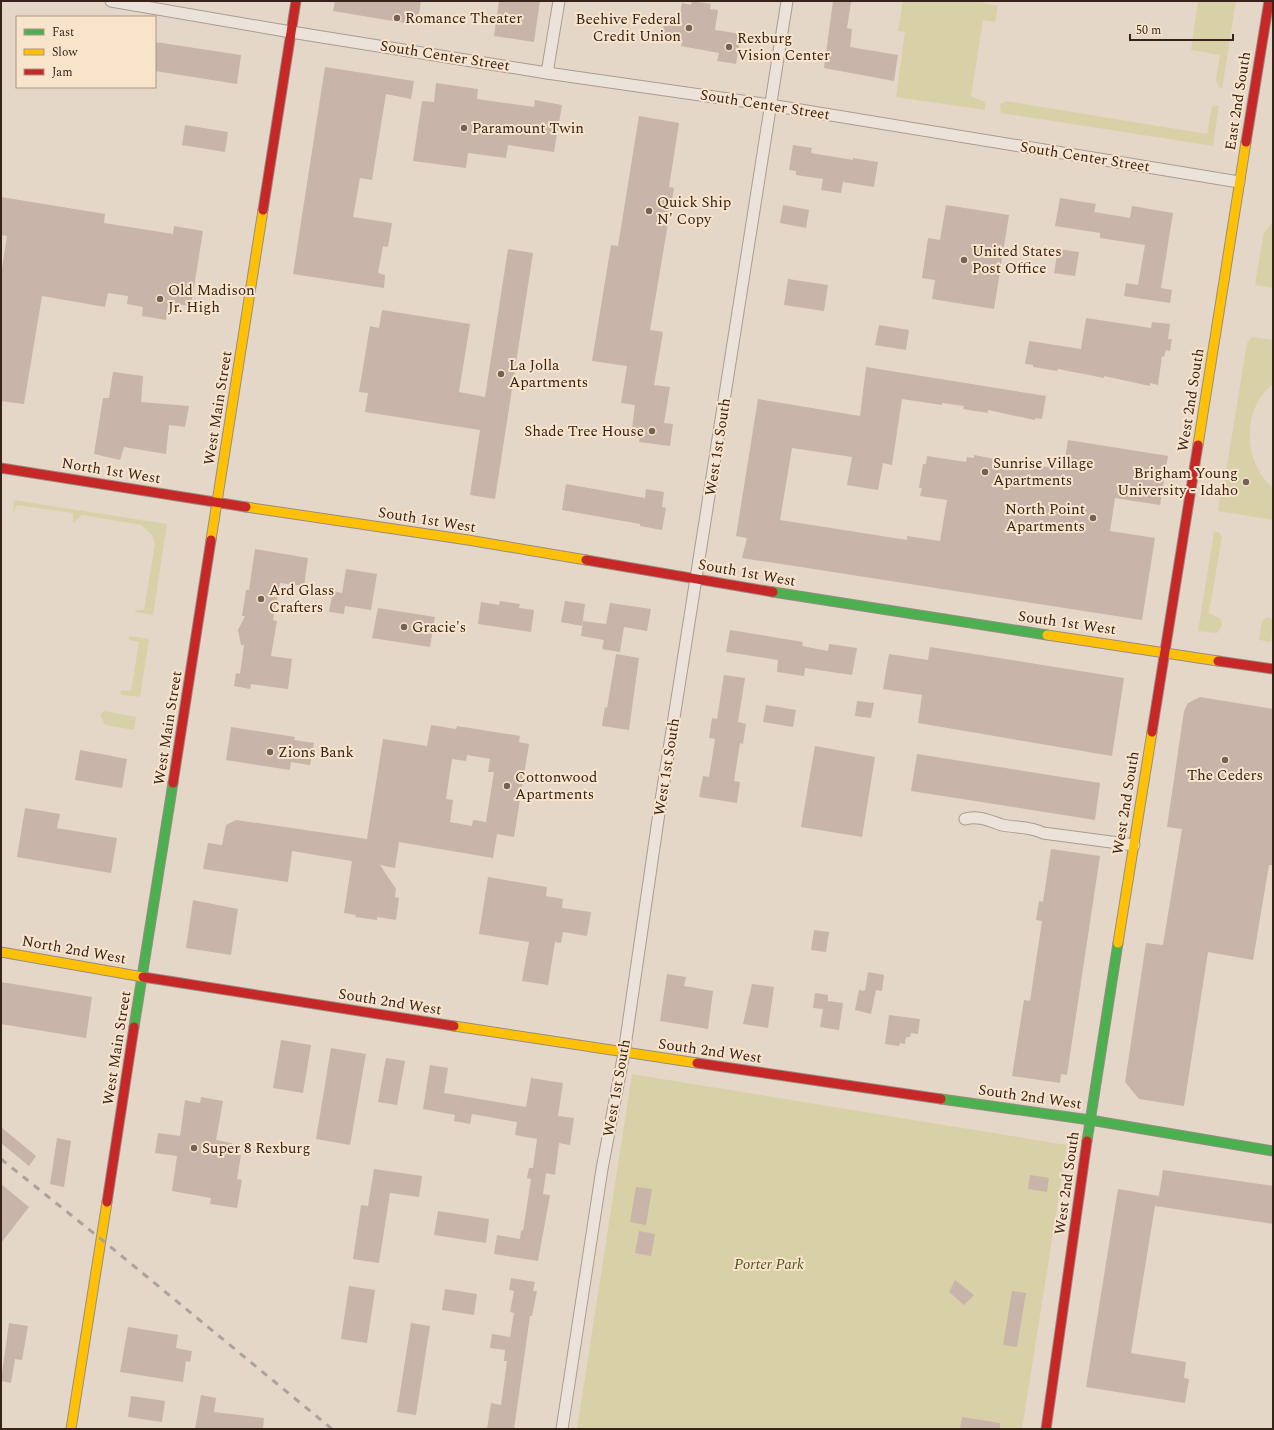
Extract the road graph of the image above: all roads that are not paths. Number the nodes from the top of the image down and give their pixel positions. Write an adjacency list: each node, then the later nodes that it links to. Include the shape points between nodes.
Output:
1 (111, 1): 6 (street, South Center Street)
2 (296, 1): 6 (street, West Main Street)
3 (559, 1): 7 (street)
4 (787, 1): 8 (street, West 1st South)
5 (1269, 1): 9 (street, East 2nd South)
6 (291, 32): 7 (street, South Center Street); 11 (street, West Main Street)
7 (547, 73): 8 (street, South Center Street)
8 (770, 106): 9 (street, South Center Street); 12 (street, West 1st South)
9 (1239, 182): 13 (street, West 2nd South)
10 (1, 468): 11 (street, North 1st West)
11 (217, 503): 12 (street, South 1st West, via 468,540); 18 (street, West Main Street)
12 (698, 578): 13 (street, South 1st West, via 834,602); 19 (street, West 1st South, via 659,813)
13 (1164, 652): 14 (street, South 1st West); 16 (street, West 2nd South)
14 (1273, 669)
15 (965, 819): 16 (street, via 971,817 994,820 1043,833)
16 (1134, 845): 20 (street, West 2nd South)
17 (1, 952): 18 (street, North 2nd West)
18 (143, 977): 19 (street, South 2nd West); 22 (street, West Main Street)
19 (624, 1054): 20 (street, South 2nd West); 23 (street, West 1st South, via 602,1169)
20 (1090, 1120): 21 (street, South 2nd West); 24 (street, West 2nd South)
21 (1273, 1151)
22 (71, 1429)
23 (562, 1429)
24 (1046, 1429)

